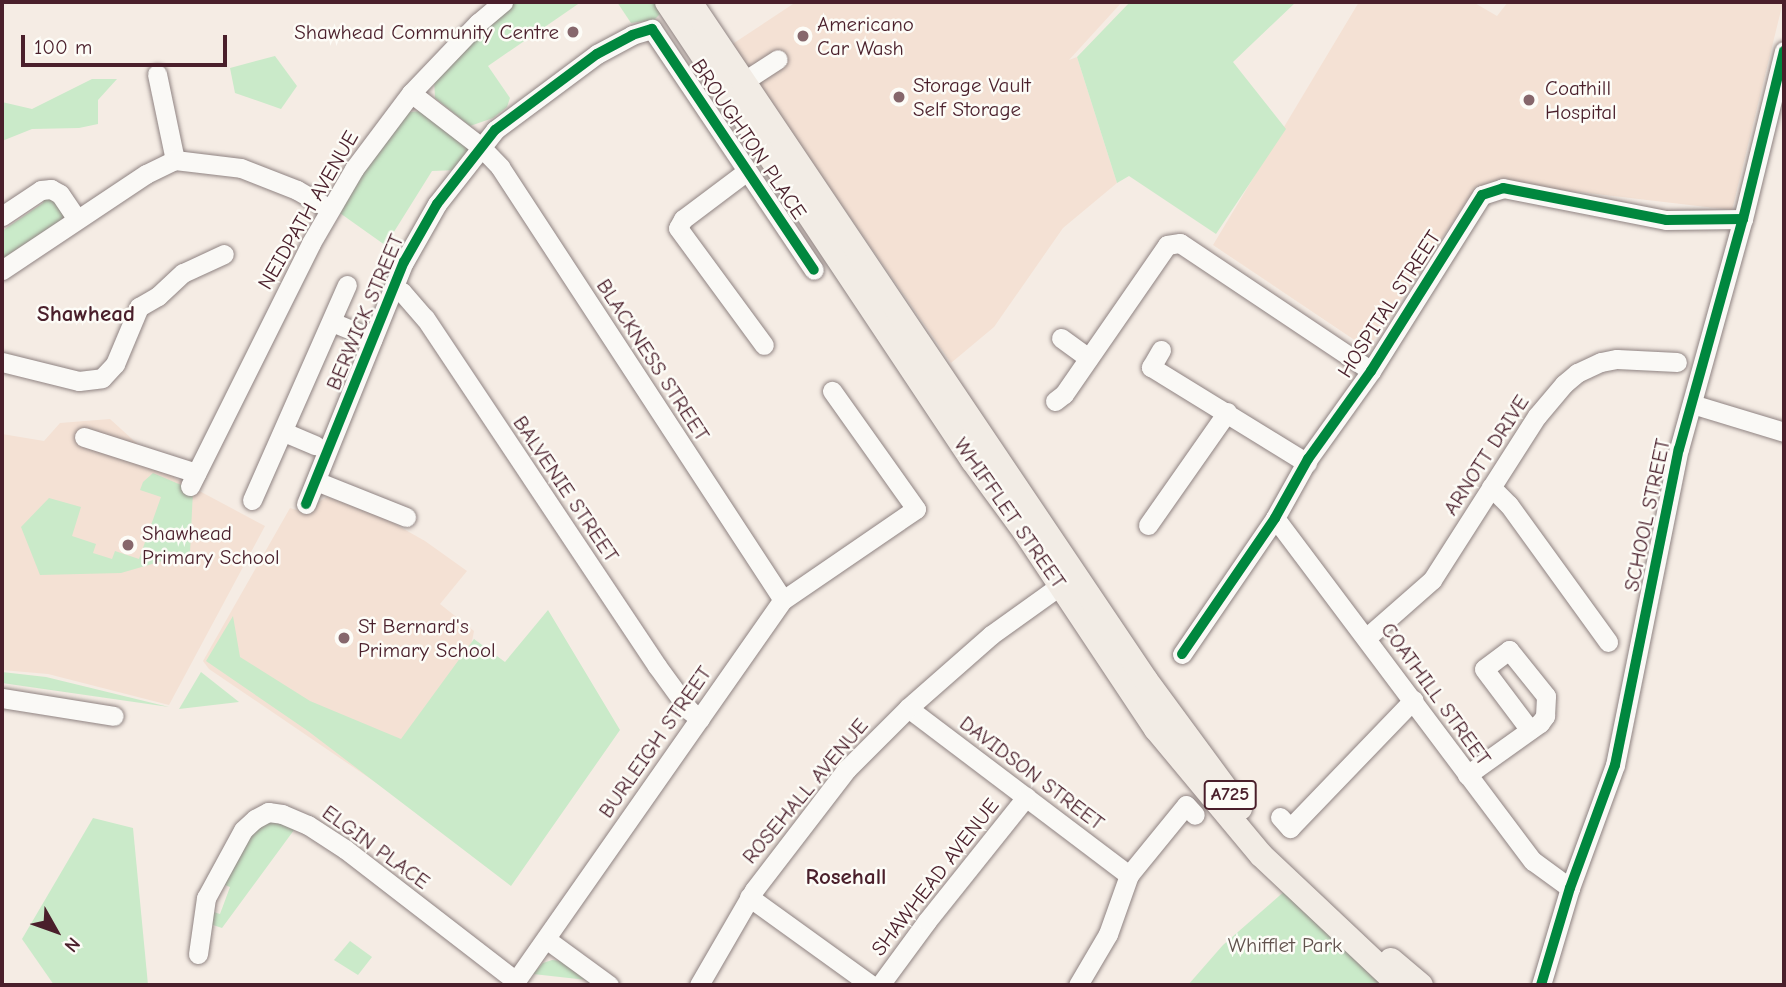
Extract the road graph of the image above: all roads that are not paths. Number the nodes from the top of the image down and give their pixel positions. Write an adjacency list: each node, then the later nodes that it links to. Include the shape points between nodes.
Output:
1 (667, 2): 47 (main road, WHIFFLET STREET / A725, via 973,461)
2 (690, 2): 8 (main road, WHIFFLET STREET / A725)
3 (494, 5): 9 (street, NEIDPATH AVENUE)
4 (652, 29): 10 (street, BERWICK STREET, via 597,54 495,130); 12 (street, BROUGHTON PLACE)
5 (1784, 51): 16 (street, SCHOOL STREET)
6 (778, 59): 8 (street)
7 (158, 74): 11 (street)
8 (744, 81): 47 (main road, WHIFFLET STREET / A725)
9 (411, 93): 10 (street, BLACKNESS STREET); 13 (street, NEIDPATH AVENUE, via 370,145)
10 (481, 146): 21 (street, BERWICK STREET, via 420,231); 48 (street, BLACKNESS STREET, via 531,213)
11 (176, 160): 13 (street, via 241,168); 15 (street)
12 (747, 171): 19 (street, BROUGHTON PLACE); 25 (street, BROUGHTON PLACE, via 683,219 678,228)
13 (330, 209): 37 (street, NEIDPATH AVENUE, via 193,479 124,460)
14 (2, 216): 15 (street, via 41,190 51,189 60,194)
15 (77, 219): 18 (street)
16 (1743, 219): 30 (street, HOSPITAL STREET, via 1666,220 1503,188 1482,195); 33 (street, SCHOOL STREET)
17 (224, 254): 28 (street, via 183,273 139,307 115,365 102,378 79,381)
18 (2, 270)
19 (814, 270)
20 (347, 285): 22 (street)
21 (394, 288): 24 (street, BERWICK STREET); 56 (street, BALVENIE STREET, via 425,318 657,666)
22 (332, 322): 24 (street); 35 (street)
23 (1061, 338): 27 (street)
24 (373, 339): 40 (street, BERWICK STREET)
25 (764, 345)
26 (1161, 350): 34 (street, via 1151,367)
27 (1089, 358): 30 (street, via 1167,245 1180,243); 32 (street)
28 (2, 362)
29 (1677, 362): 41 (street, ARNOTT DRIVE, via 1617,359 1577,373 1537,416)
30 (1371, 371): 39 (street, HOSPITAL STREET)
31 (832, 391): 48 (street, BURLEIGH STREET, via 916,509)
32 (1055, 401)
33 (1692, 404): 36 (street); 63 (street, SCHOOL STREET, via 1615,765)
34 (1227, 412): 39 (street); 46 (street)
35 (284, 432): 38 (street); 42 (street)
36 (1784, 432)
37 (84, 437)
38 (315, 446)
39 (1307, 463): 45 (street, HOSPITAL STREET)
40 (316, 481): 43 (street, BERWICK STREET); 44 (street)
41 (1491, 488): 49 (street, ARNOTT DRIVE, via 1432,580); 50 (street, via 1509,505)
42 (252, 500)
43 (306, 504)
44 (406, 517)
45 (1275, 518): 49 (street, COATHILL STREET); 51 (street, HOSPITAL STREET)
46 (1147, 525)
47 (1068, 580): 54 (street, ROSEHALL AVENUE, via 991,635); 73 (main road, WHIFFLET STREET / A725, via 1156,729 1228,818 1303,898); 74 (main road, WHIFFLET STREET / A725, via 1240,809 1318,892)
48 (783, 600): 56 (street, BURLEIGH STREET)
49 (1366, 638): 53 (street, COATHILL STREET)
50 (1608, 642)
51 (1182, 654)
52 (2, 698): 55 (street)
53 (1413, 700): 58 (street, COATHILL STREET); 61 (street, via 1290,828)
54 (908, 708): 59 (street, DAVIDSON STREET); 64 (street, ROSEHALL AVENUE, via 847,769)
55 (114, 716)
56 (700, 719): 65 (street, BURLEIGH STREET)
57 (1530, 730): 58 (street)
58 (1467, 775): 63 (street, COATHILL STREET, via 1533,862)
59 (1026, 797): 62 (street, DAVIDSON STREET); 71 (street, SHAWHEAD AVENUE)
60 (1195, 815): 62 (street, via 1186,805)
61 (1280, 817)
62 (1129, 875): 72 (street, via 1108,934)
63 (1570, 888): 75 (street, SCHOOL STREET)
64 (749, 897): 69 (street, ROSEHALL AVENUE); 70 (street)
65 (546, 939): 67 (street, BURLEIGH STREET); 68 (street)
66 (198, 954): 67 (street, ELGIN PLACE, via 206,898 243,830 268,812 308,825 345,849)
67 (514, 983)
68 (609, 985)
69 (699, 985)
70 (871, 985)
71 (880, 985)
72 (1078, 985)
73 (1399, 985)
74 (1421, 985)
75 (1541, 985)

